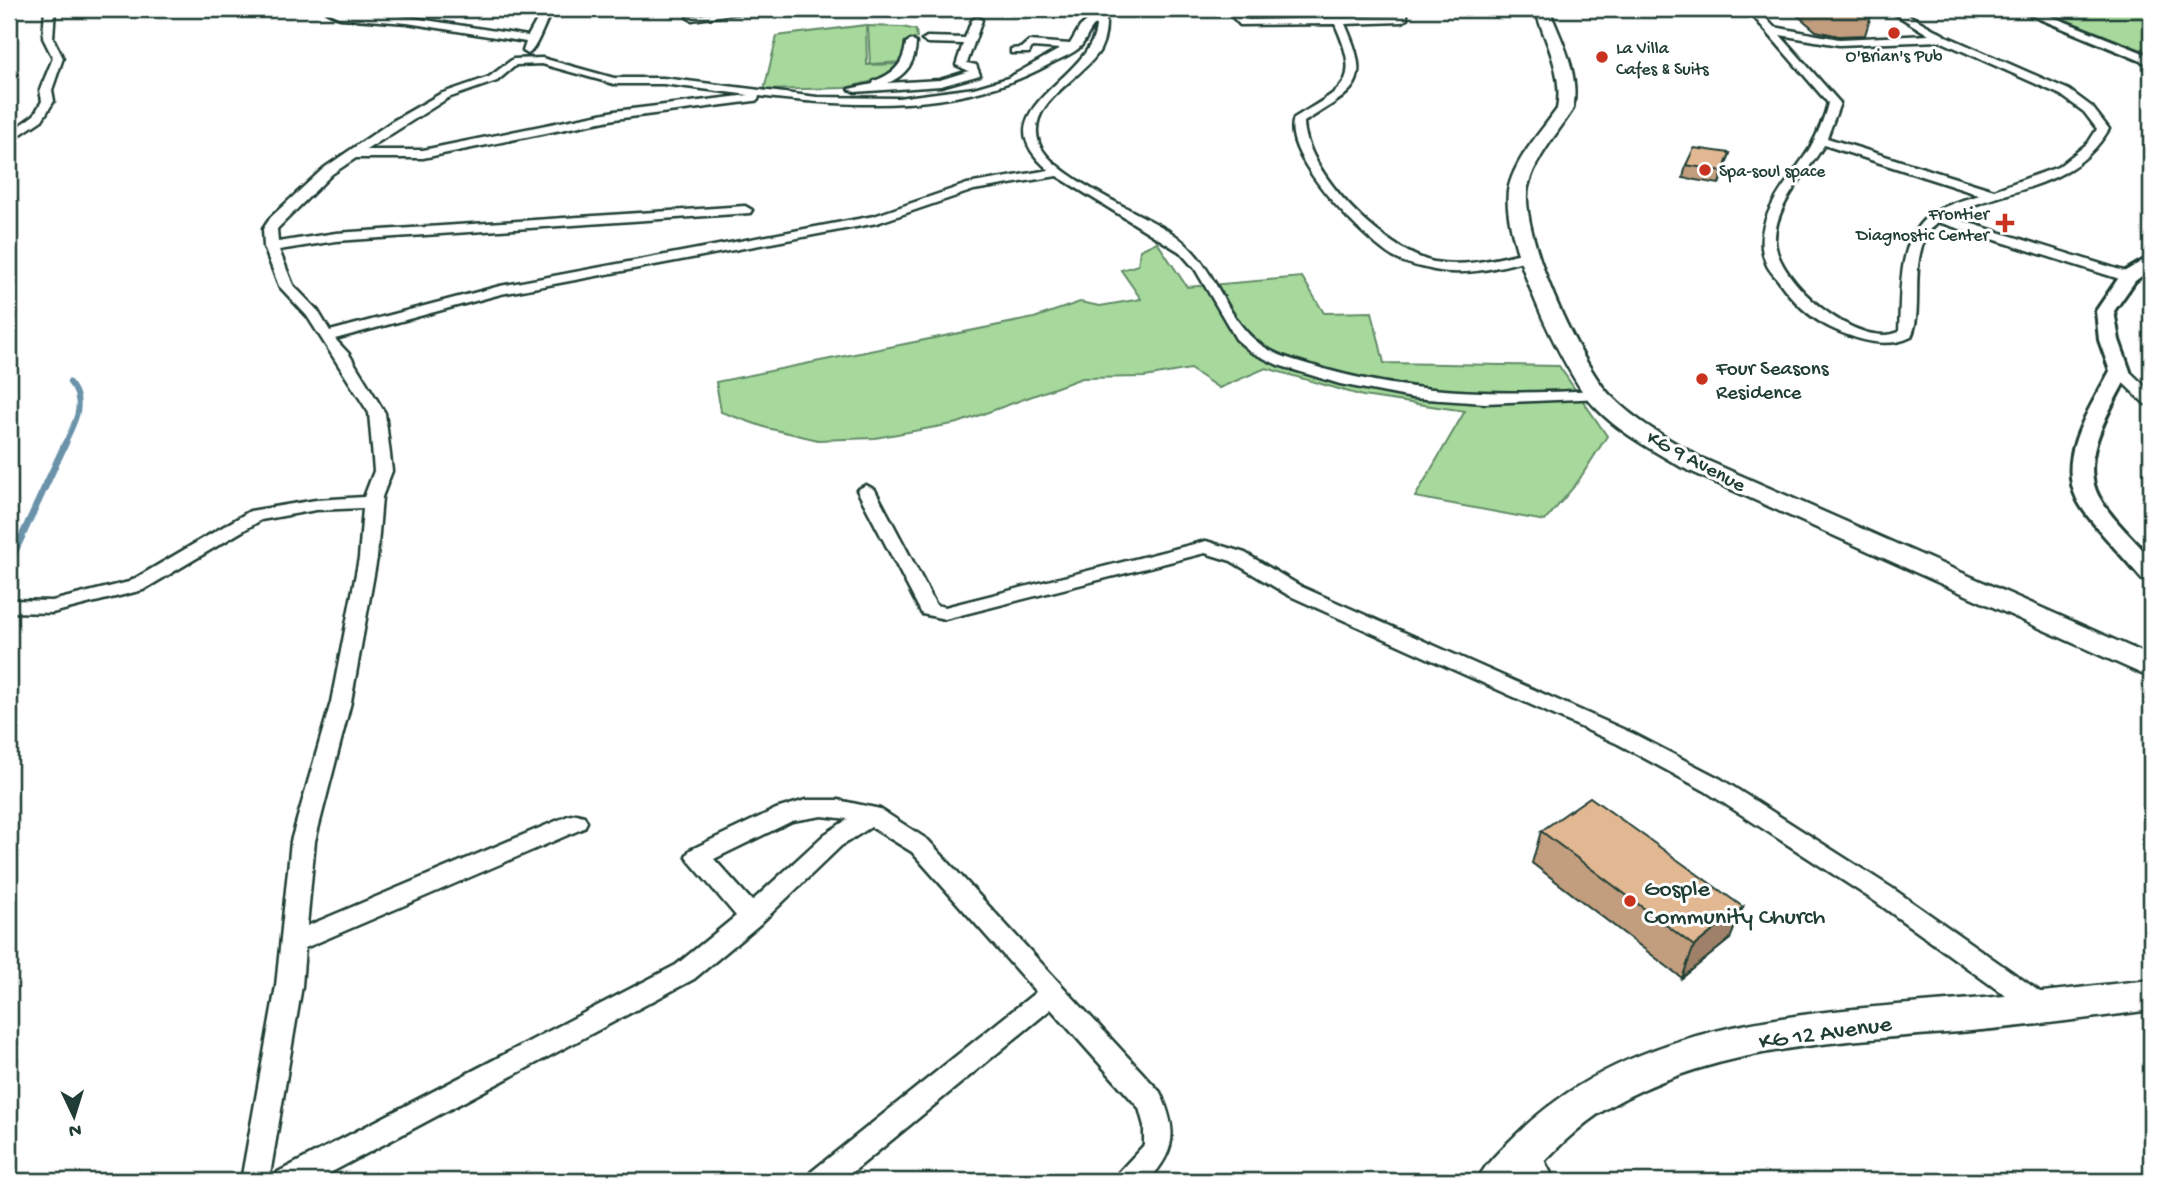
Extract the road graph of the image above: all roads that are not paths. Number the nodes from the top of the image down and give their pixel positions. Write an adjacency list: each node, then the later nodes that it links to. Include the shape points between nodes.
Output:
1 (50, 9): 28 (street, via 48,38 58,58 46,90 48,101 38,117)
2 (327, 9): 17 (street, via 340,15 407,20)
3 (548, 9): 17 (street)
4 (760, 9): 12 (street)
5 (1230, 9): 14 (street, via 1244,23)
6 (1395, 9): 14 (street, via 1402,19)
7 (1542, 9): 36 (main road, KG 9 Avenue, via 1569,98 1525,170 1517,195)
8 (1752, 9): 15 (street)
9 (1892, 9): 16 (street)
10 (2022, 9): 23 (street)
11 (1101, 11): 21 (street); 31 (street, via 1102,34 1094,54 1039,105 1034,119 1036,151)
12 (692, 17)
13 (977, 20): 19 (street)
14 (1339, 22): 36 (street, via 1353,52 1354,70 1342,95 1298,121 1296,129 1325,183 1392,249 1414,260 1469,268)
15 (1771, 30): 16 (street, via 1839,42); 29 (street, via 1834,103)
16 (1943, 38): 32 (street, via 2055,88 2097,117 2103,129 2096,144 2079,159 2048,176)
17 (533, 40): 24 (street, via 530,50)
18 (927, 40): 19 (street)
19 (969, 41): 25 (street, via 961,65 972,67 976,73 970,77)
20 (911, 43): 25 (street, via 908,59 895,77)
21 (1072, 47): 22 (street, via 1029,44 1026,51); 27 (street, via 1012,80 975,91 898,101)
22 (1015, 51)
23 (2151, 61)
24 (513, 62): 26 (street, via 548,62 614,80); 30 (street, via 493,79 444,96)
25 (855, 89): 27 (street)
26 (776, 94): 27 (street); 30 (street, via 615,115 423,154)
27 (817, 100)
28 (9, 138)
29 (1821, 140): 32 (street); 34 (street, via 1783,195 1768,242 1774,269 1821,316 1870,336 1899,339 1906,334 1919,240)
30 (355, 154): 35 (street, via 306,189 276,220 270,229)
31 (1061, 172): 39 (street, via 972,187 877,219 500,290); 41 (street, via 1193,256 1236,327 1269,355 1330,377 1414,395 1513,400)
32 (1992, 194): 34 (street)
33 (745, 210): 35 (street, via 349,236)
34 (1937, 217): 38 (street)
35 (271, 247): 39 (street, via 286,286 313,314)
36 (1531, 255): 41 (main road, KG 9 Avenue, via 1570,348)
37 (2151, 261): 38 (street)
38 (2128, 277): 40 (street, via 2105,311)
39 (325, 338): 44 (street, via 341,354 377,413 383,471)
40 (2120, 371): 42 (street); 45 (street, via 2083,447 2082,486)
41 (1597, 395): 47 (main road, KG 9 Avenue, via 1636,429 1690,462)
42 (2151, 401)
43 (866, 490): 54 (street, via 929,610 945,614 1206,547 1238,557 1295,590 1626,739 1713,785 1884,895)
44 (373, 502): 46 (street, via 256,514 136,586 52,607); 51 (street, via 368,558 341,702 303,842)
45 (2151, 574)
46 (9, 606)
47 (2151, 668)
48 (872, 815): 50 (street, via 832,840); 50 (street, via 804,807 698,856); 52 (street, via 920,846)
49 (576, 822): 51 (street)
50 (751, 917): 57 (street, via 685,972)
51 (294, 942): 56 (street)
52 (1054, 992): 58 (street); 59 (street, via 1150,1101 1160,1124 1161,1143)
53 (2151, 995): 54 (main road, KG 12 Avenue)
54 (2044, 1009): 55 (main road, KG 12 Avenue, via 1796,1030 1684,1057 1596,1094 1555,1125)
55 (1534, 1167): 60 (main road, KG 12 Avenue)
56 (255, 1181)
57 (288, 1181)
58 (821, 1181)
59 (1129, 1181)
60 (1498, 1181)

